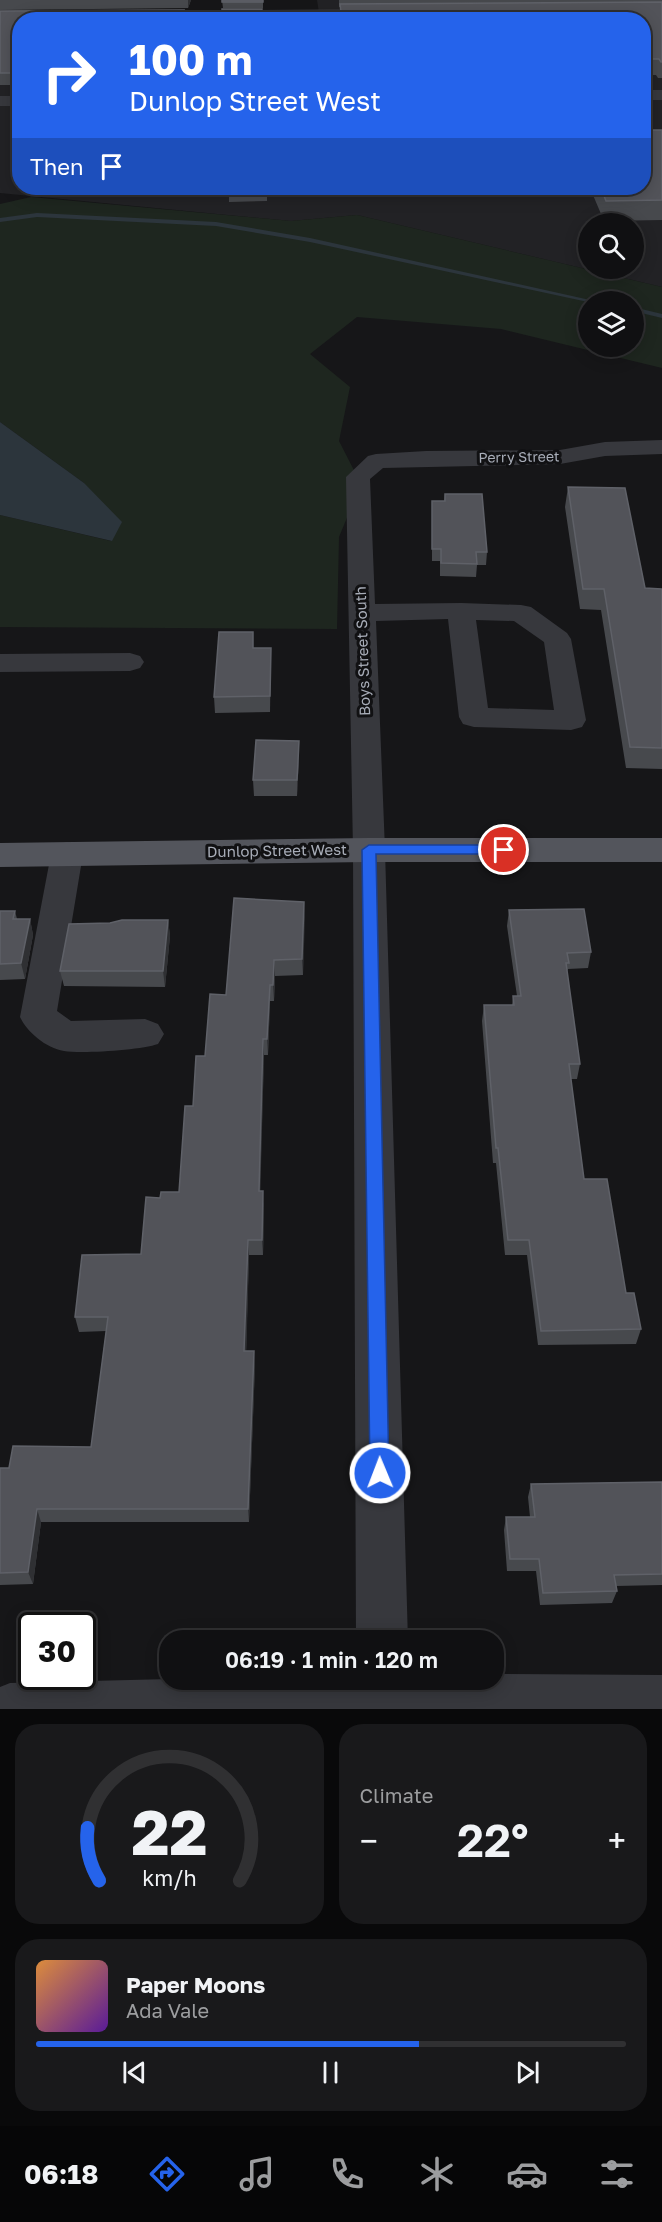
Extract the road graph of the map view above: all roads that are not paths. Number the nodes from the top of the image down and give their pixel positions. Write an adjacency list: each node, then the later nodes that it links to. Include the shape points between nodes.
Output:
1 (289, 11): 2 (street); 3 (street)
2 (248, 12)
3 (341, 12)
4 (662, 447): 5 (street, Perry Street, via 605,449 560,457)
5 (376, 461): 7 (street, Boys Street South, via 358,477)
6 (461, 611): 6 (street, via 521,613 557,639 571,720 474,717); 7 (street)
7 (362, 613): 10 (street, Boys Street South)
8 (130, 662): 9 (street)
9 (0, 663)
10 (369, 850): 11 (main road, Dunlop Street West); 12 (main road, Dunlop Street West); 17 (street, Boys Street South)
11 (662, 850)
12 (67, 854): 13 (main road, Dunlop Street West); 15 (street)
13 (0, 855)
14 (89, 925): 15 (street)
15 (54, 926): 16 (street, via 38,1017 64,1036)
16 (145, 1034)
17 (382, 1630)
18 (383, 1696): 19 (street); 20 (street)
19 (662, 1701)
20 (9, 1709)

